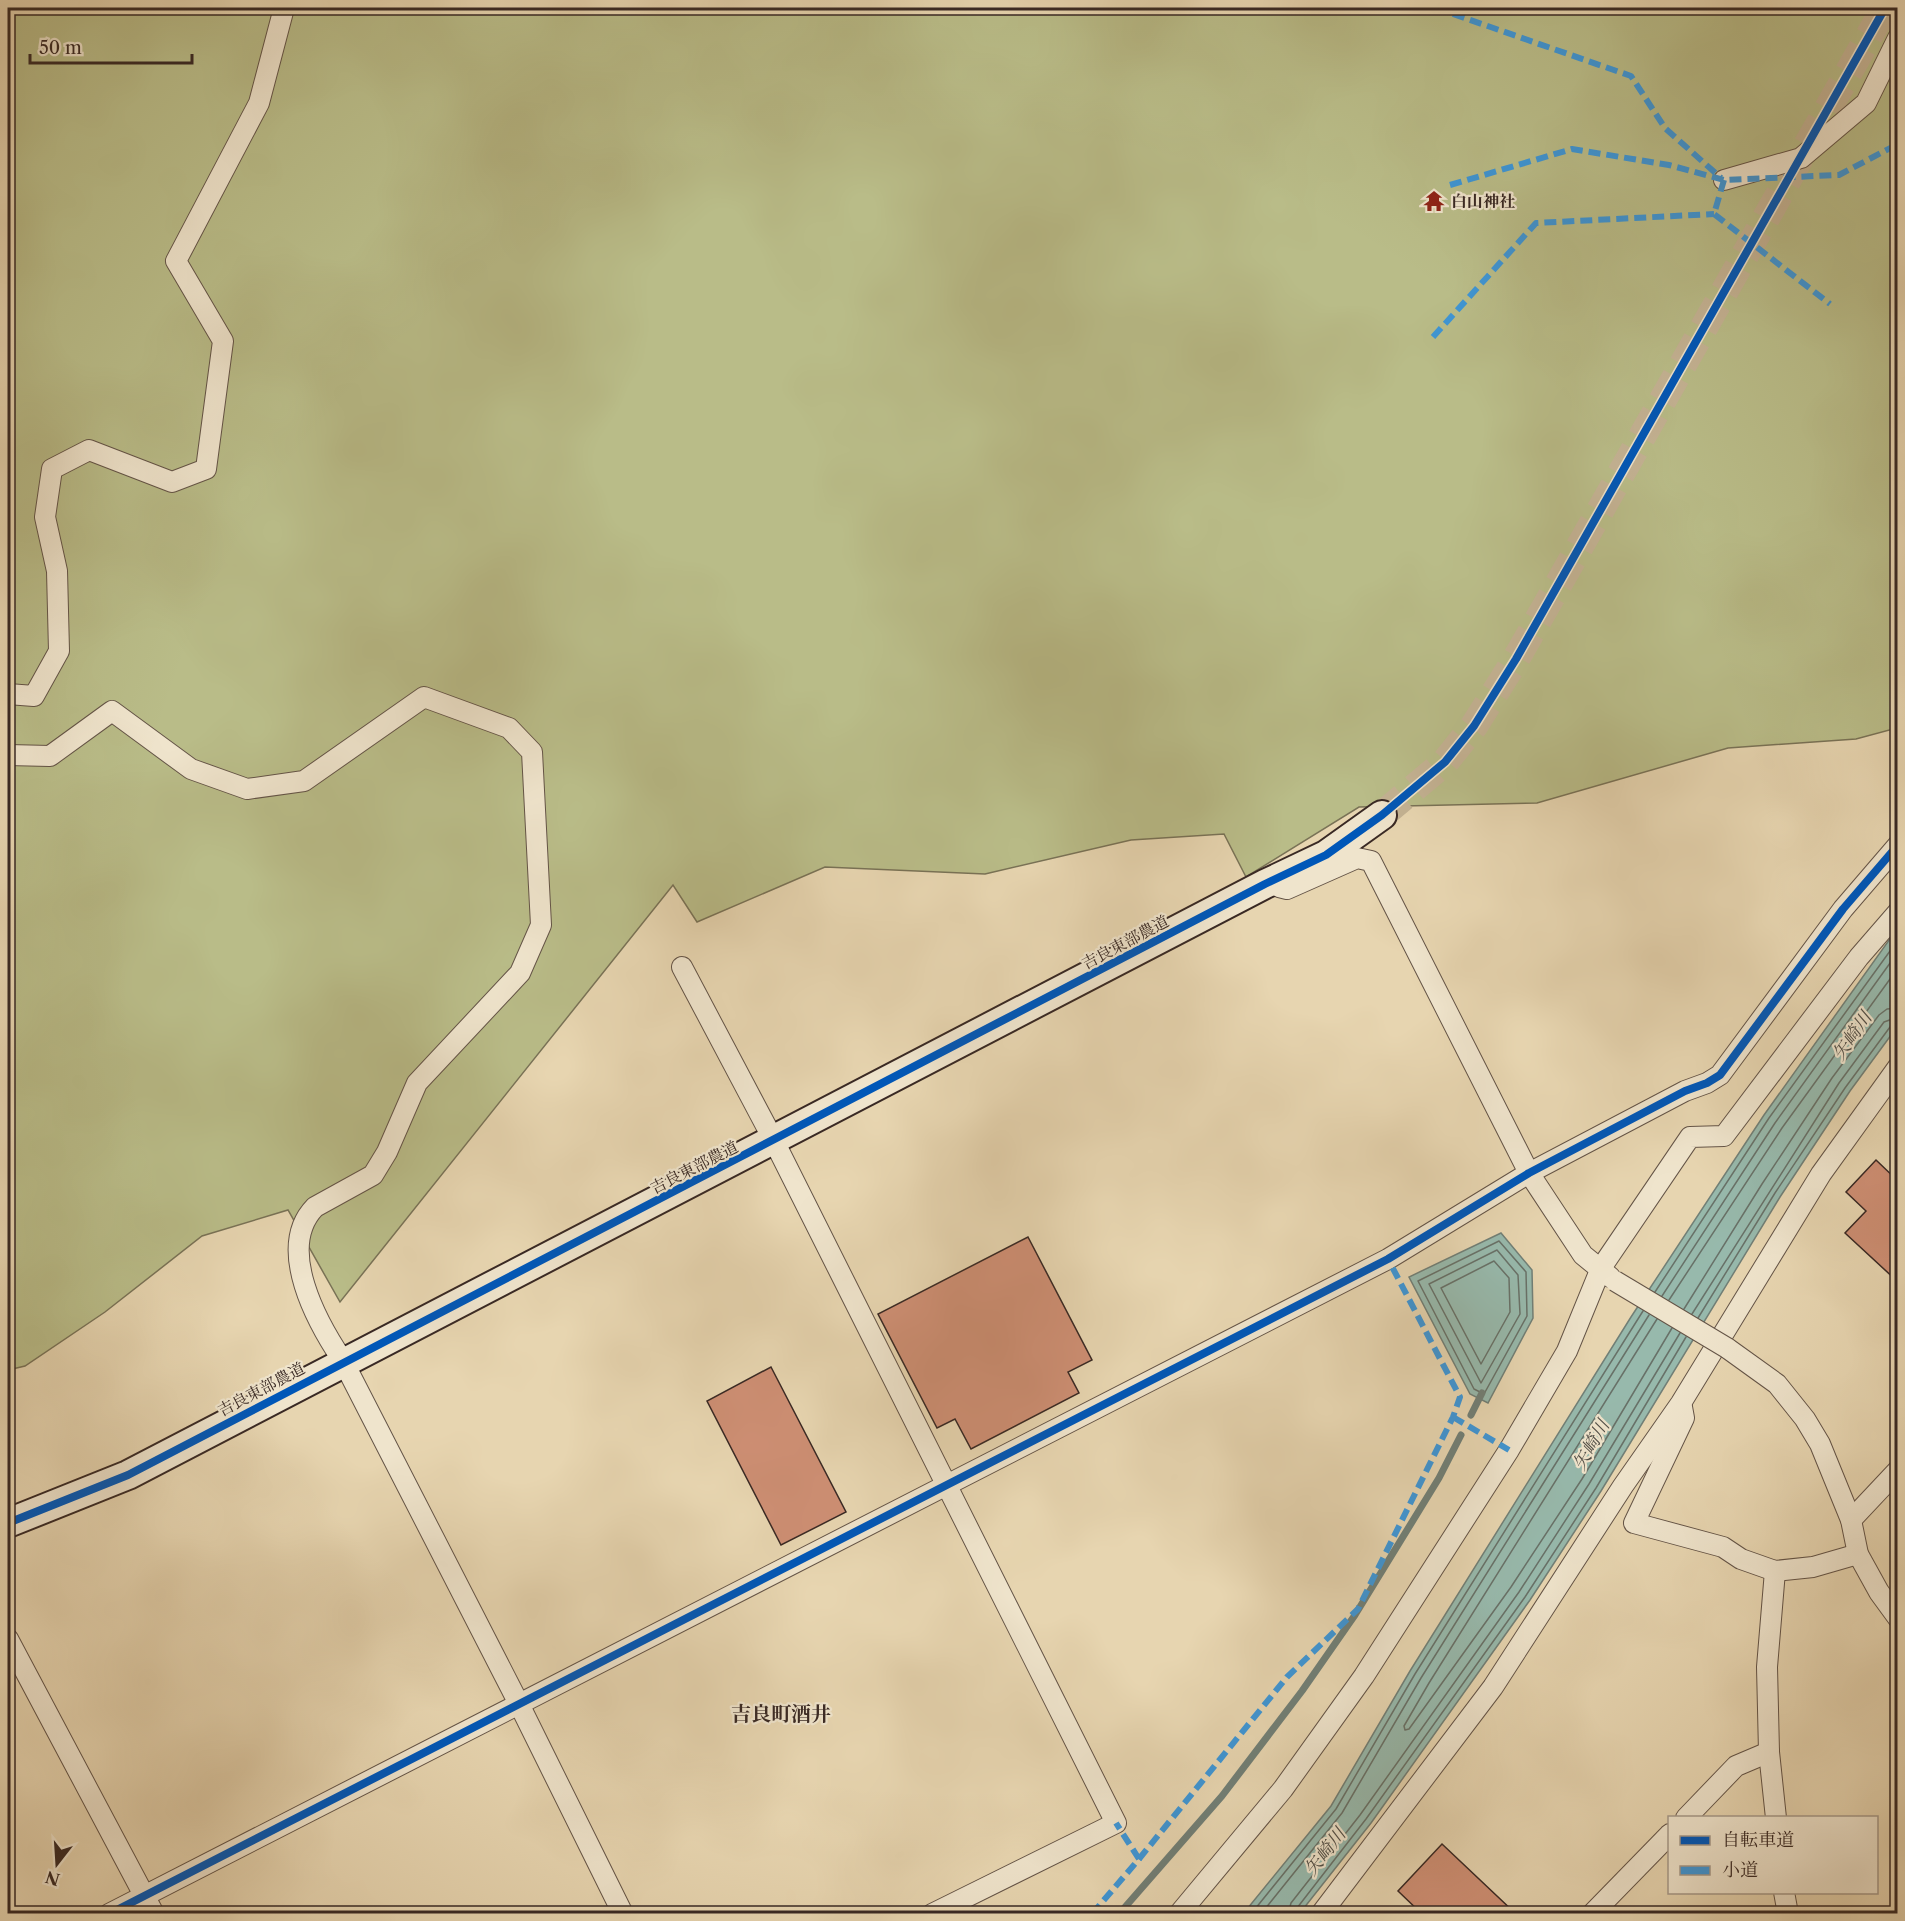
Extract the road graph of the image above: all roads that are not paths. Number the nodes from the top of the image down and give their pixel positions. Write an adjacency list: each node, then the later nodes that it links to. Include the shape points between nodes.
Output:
1 (284, 8): 4 (street, via 259,103 176,261 223,341 206,470 172,483 89,450 52,469 45,517 57,572 59,651 34,696)
2 (1898, 38): 3 (street, via 1866,103 1801,158)
3 (1724, 180)
4 (8, 694)
5 (8, 755): 15 (street, via 50,756 112,711 191,770 247,789 304,781 423,697 509,728 532,752 541,925 520,973 417,1083 373,1175 315,1207 308,1214 300,1237 299,1263 310,1302 318,1324)
6 (1382, 815): 8 (street, 吉良東部農道, via 1326,855)
7 (1898, 845): 13 (street, via 1843,909 1720,1075)
8 (1265, 884): 12 (street, 吉良東部農道); 13 (street, via 1287,889 1357,858 1371,861)
9 (1898, 912): 14 (street, via 1859,957 1724,1136 1690,1137)
10 (682, 967): 12 (street)
11 (1898, 1067): 16 (street, via 1821,1174)
12 (774, 1141): 15 (street, 吉良東部農道); 18 (street)
13 (1529, 1173): 14 (street, via 1583,1256); 18 (street, via 1388,1259)
14 (1608, 1274): 19 (street, bridge, via 1777,1384 1823,1450); 36 (street, via 1515,1440 1364,1676 1283,1789)
15 (343, 1361): 20 (street, 吉良東部農道, via 128,1475); 25 (street)
16 (1681, 1403): 22 (street, via 1684,1418 1634,1523 1723,1547 1741,1559); 37 (street, via 1493,1687)
17 (1898, 1470): 19 (street)
18 (944, 1485): 25 (street); 35 (street, via 1116,1823)
19 (1851, 1520): 21 (street)
20 (8, 1523)
21 (1858, 1554): 22 (street, via 1813,1567); 23 (street)
22 (1775, 1572): 26 (street, via 1767,1667)
23 (1898, 1618)
24 (8, 1639): 31 (street)
25 (518, 1702): 31 (street); 34 (street)
26 (1769, 1752): 27 (street, via 1736,1766); 28 (street)
27 (1688, 1816)
28 (1776, 1816)
29 (1668, 1836): 38 (street)
30 (1784, 1894): 39 (street)
31 (144, 1895): 32 (street); 33 (street)
32 (109, 1914)
33 (154, 1914)
34 (623, 1914)
35 (932, 1914)
36 (1179, 1914)
37 (1321, 1914)
38 (1592, 1914)
39 (1788, 1914)

